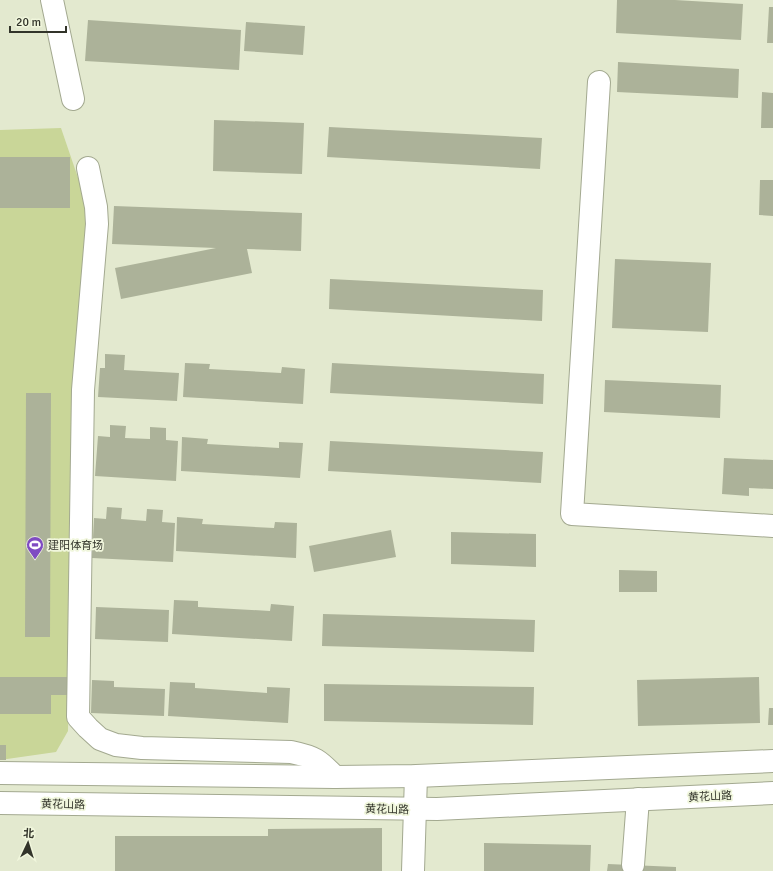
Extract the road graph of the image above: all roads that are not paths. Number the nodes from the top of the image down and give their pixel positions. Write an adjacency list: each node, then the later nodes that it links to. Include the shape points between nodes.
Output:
1 (52, 0): 3 (main road)
2 (599, 82): 5 (main road, via 572,514)
3 (73, 99)
4 (88, 168): 9 (main road, via 97,224 83,404 78,717 100,739 116,745 291,752 321,762)
5 (773, 526)
6 (773, 761): 8 (main road)
7 (0, 773): 9 (main road)
8 (416, 776): 9 (main road); 13 (main road)
9 (335, 777)
10 (773, 793): 11 (main road, 黄花山路)
11 (638, 800): 13 (main road, 黄花山路); 14 (main road)
12 (0, 803): 13 (main road, 黄花山路)
13 (416, 809): 15 (main road)
14 (633, 865)
15 (413, 871)

